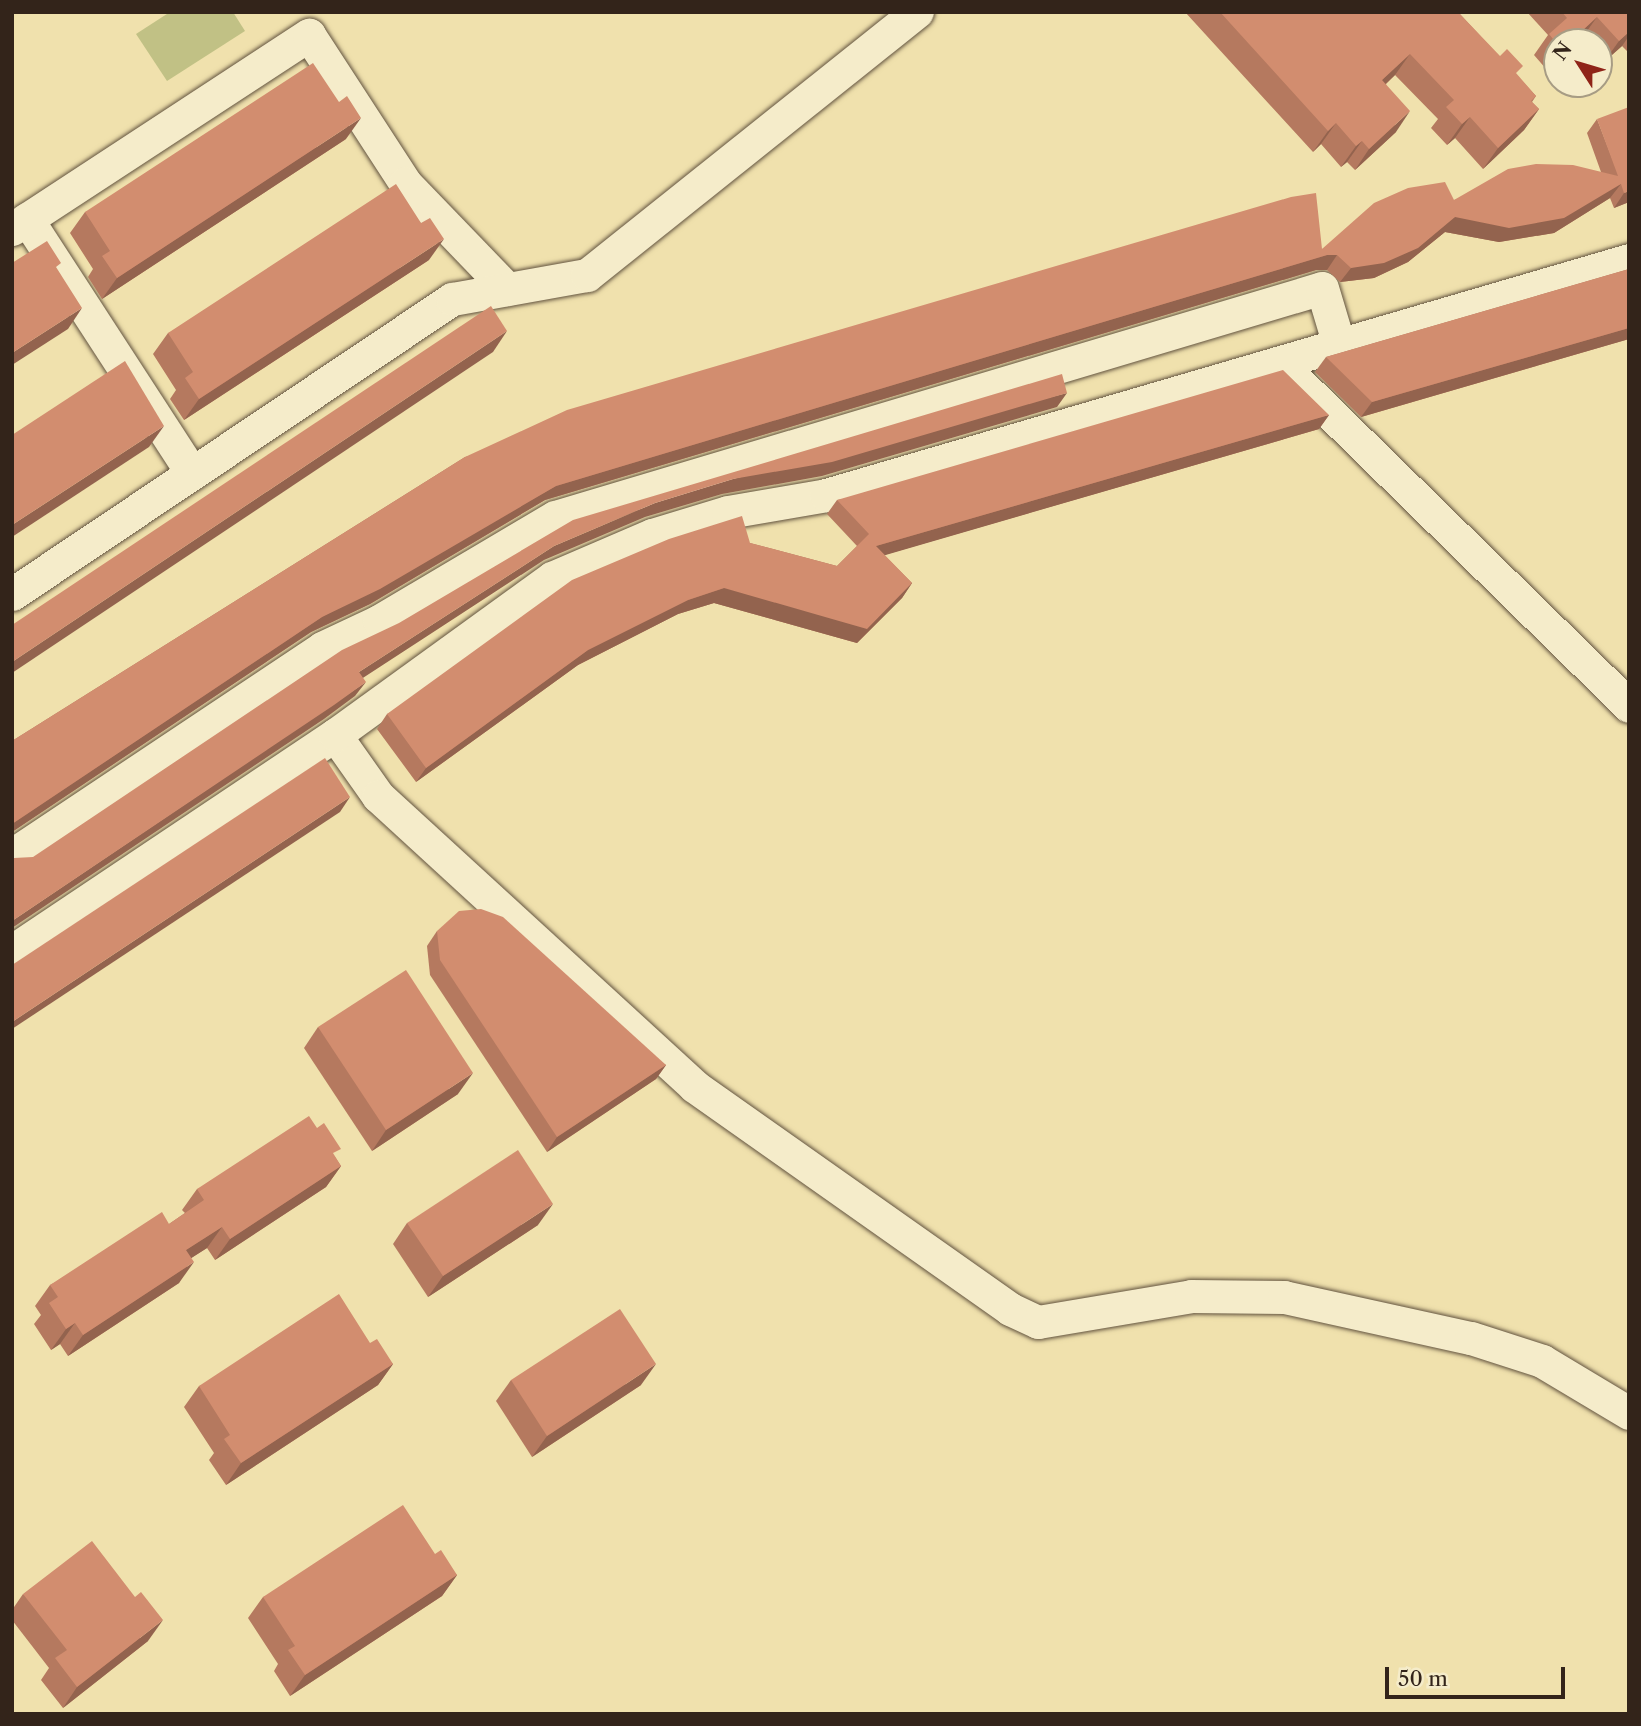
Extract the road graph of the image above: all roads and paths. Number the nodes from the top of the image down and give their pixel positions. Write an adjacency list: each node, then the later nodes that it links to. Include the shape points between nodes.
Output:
1 (917, 12): 4 (street, via 587,275)
2 (20, 224): 4 (street, via 309,35 405,183); 7 (street)
3 (1629, 260): 5 (street)
4 (507, 289): 7 (street, via 452,299)
5 (1339, 345): 6 (street); 11 (street, via 1322,288 555,517 379,621 322,648)
6 (1279, 363): 9 (street); 10 (street, via 826,495 729,512 652,535 552,578)
7 (192, 473): 8 (street)
8 (12, 594)
9 (1629, 706)
10 (335, 735): 12 (street); 13 (street, via 378,796 694,1086 1010,1309 1038,1322 1191,1296 1284,1297 1471,1338 1542,1362)
11 (12, 855)
12 (12, 951)
13 (1629, 1413)

